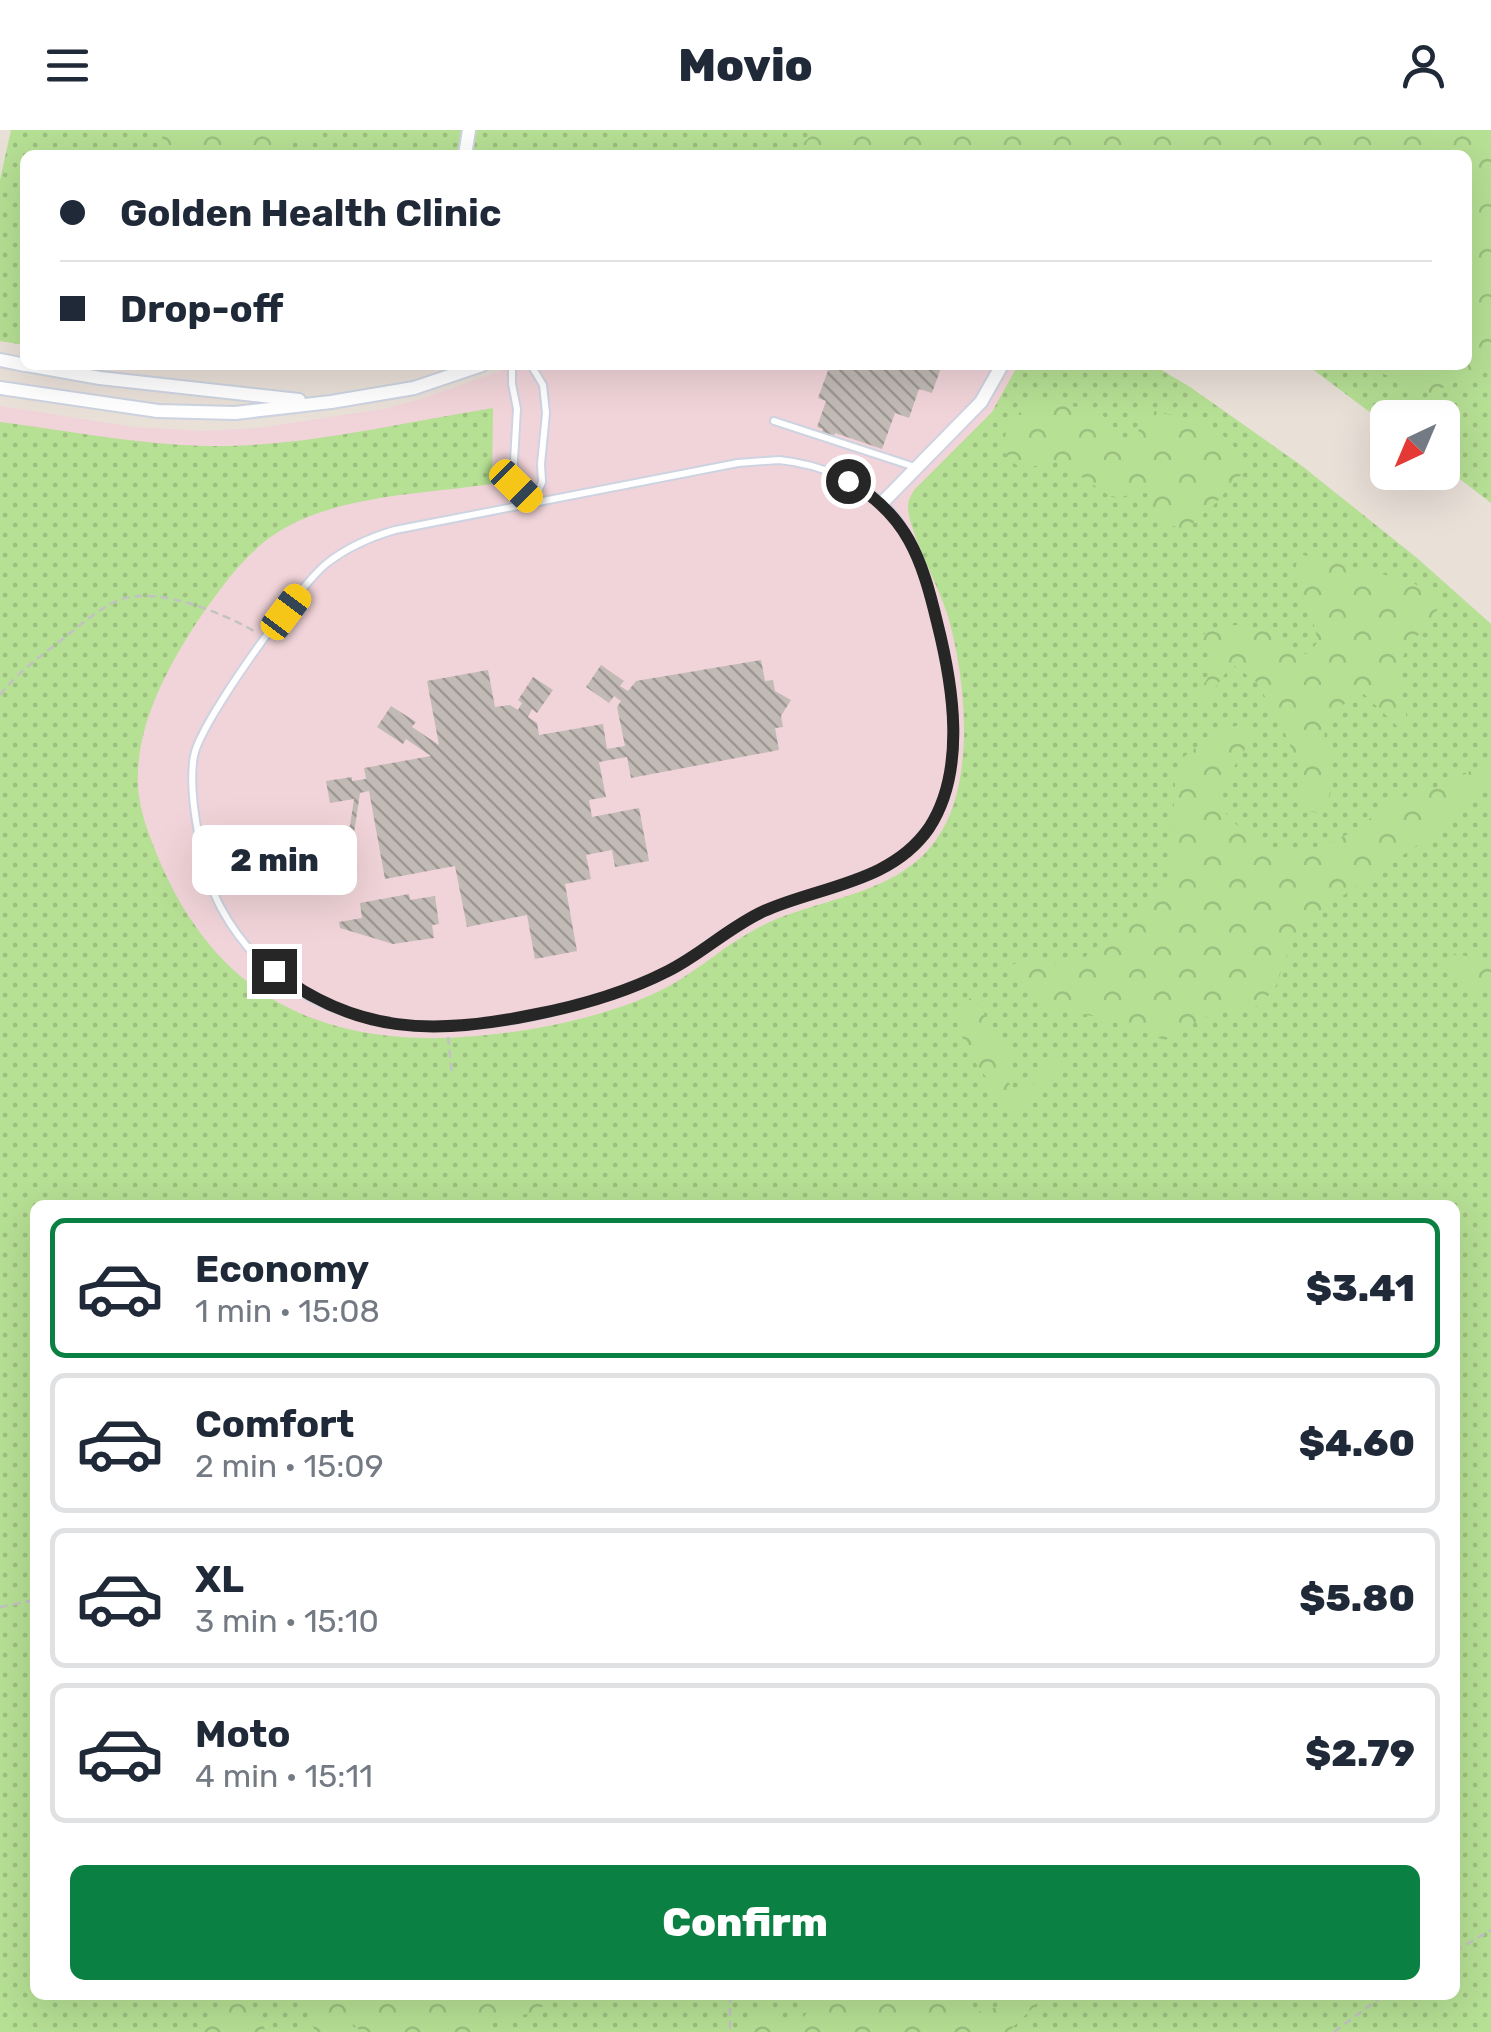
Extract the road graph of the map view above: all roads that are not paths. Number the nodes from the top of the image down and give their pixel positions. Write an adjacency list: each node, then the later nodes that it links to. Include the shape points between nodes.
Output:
1 (54, 370): 7 (street)
2 (467, 370): 7 (street, via 414,388)
3 (512, 370): 11 (lane, via 512,472)
4 (534, 370): 11 (lane, via 546,413 542,482)
5 (999, 370): 9 (street, via 981,402)
6 (0, 388): 7 (street, via 158,411 235,413)
7 (331, 402)
8 (774, 421): 9 (lane)
9 (916, 468): 10 (street)
10 (882, 502): 11 (lane, via 832,474 779,460); 11 (lane, via 915,553 948,670 950,770 942,804 920,840 879,871 752,917 650,980 562,1009 447,1028 386,1024 336,1008 274,971 248,946 214,894 194,809 193,758 209,719 318,571 396,530)
11 (533, 503)

